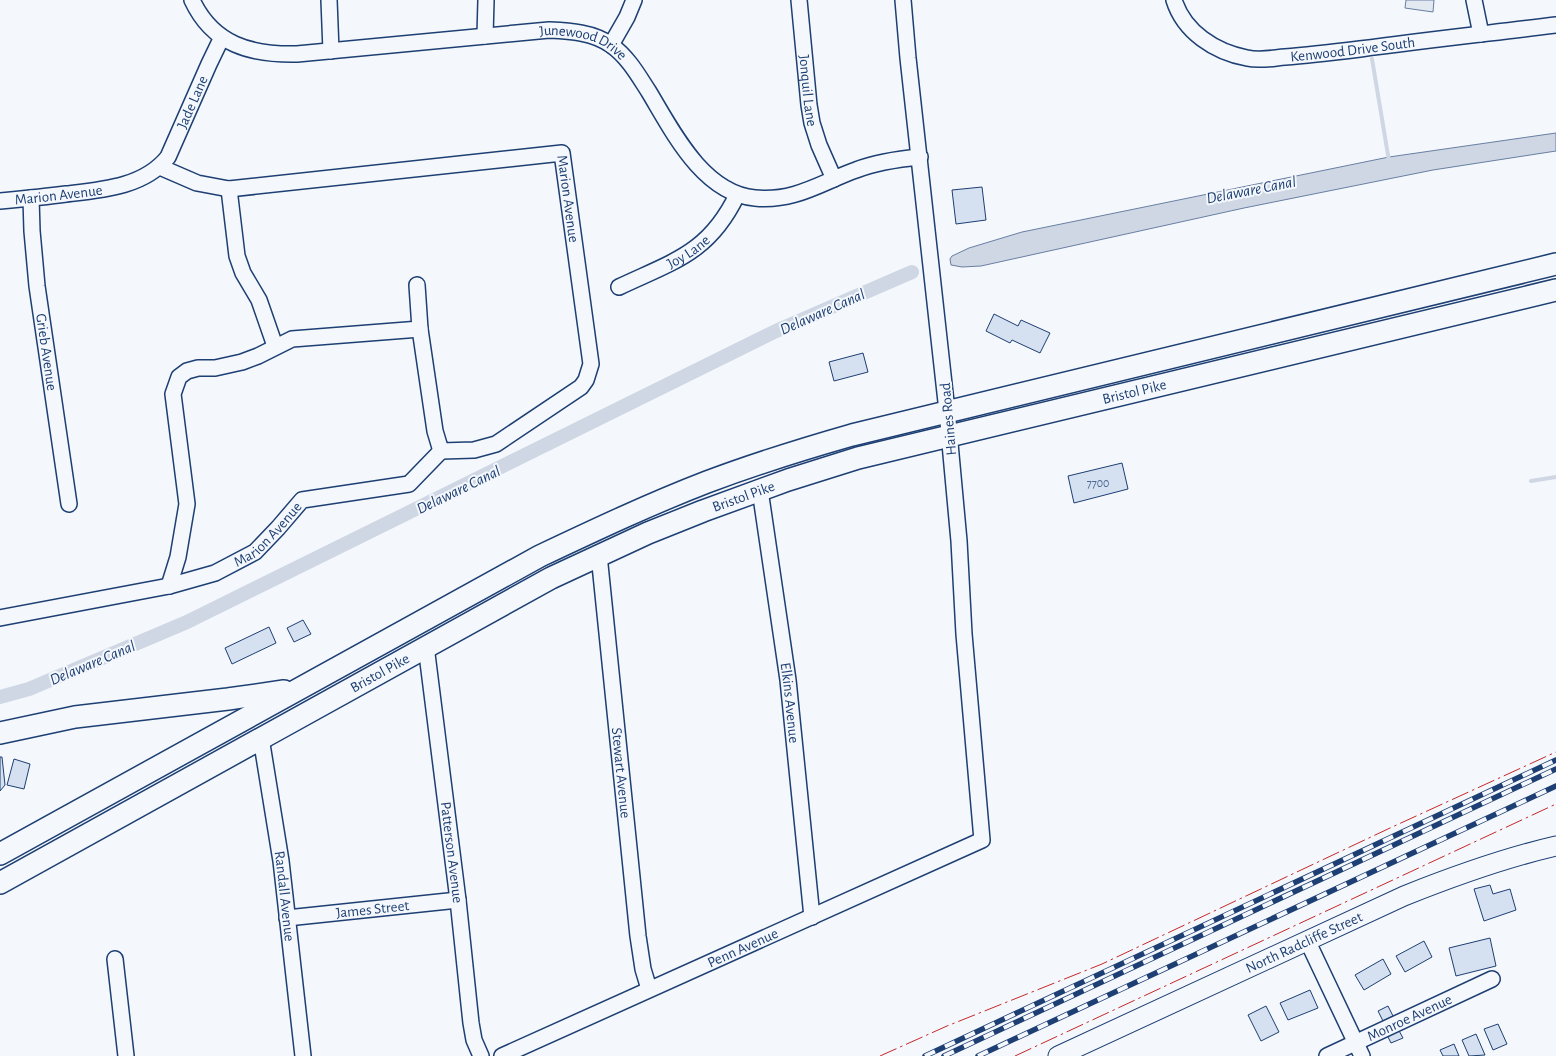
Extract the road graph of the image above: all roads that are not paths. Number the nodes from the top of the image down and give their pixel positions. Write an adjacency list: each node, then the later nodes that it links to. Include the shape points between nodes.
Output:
1 (192, 0): 12 (street, Junewood Drive, via 209,28)
2 (329, 0): 14 (street)
3 (486, 0): 11 (street)
4 (634, 0): 13 (street)
5 (799, 0): 17 (street, Jonquil Lane, via 811,114 819,145)
6 (903, 0): 15 (street, Haines Road)
7 (1174, 0): 10 (street, Kenwood Drive South, via 1182,18 1197,35 1232,54 1249,58 1322,54)
8 (1474, 0): 10 (street)
9 (1556, 25): 10 (street, Kenwood Drive South)
10 (1481, 34)
11 (485, 36): 13 (street, Junewood Drive, via 549,30 591,35); 14 (street, Junewood Drive)
12 (222, 37): 14 (street, Junewood Drive, via 258,52 297,54); 16 (street, Jade Lane, via 168,157)
13 (611, 45): 19 (street, Junewood Drive, via 634,68 702,170 720,186)
14 (331, 51)
15 (920, 157): 17 (street, Junewood Drive, via 881,162); 28 (street, Haines Road)
16 (160, 167): 18 (street, Marion Avenue, via 196,183); 20 (street, Marion Avenue, via 108,189)
17 (834, 178): 19 (street, Junewood Drive, via 805,192 784,197)
18 (228, 189): 27 (street, via 237,256 259,300); 30 (street, Marion Avenue, via 562,153 590,364 586,380 581,387 496,444 474,450)
19 (737, 195): 24 (street, Joy Lane, via 729,212 700,246 688,255)
20 (31, 198): 21 (street, Marion Avenue); 32 (street, Grieb Avenue, via 37,286)
21 (0, 201)
22 (1556, 264): 28 (highway, Bristol Pike)
23 (417, 286): 26 (street)
24 (619, 287)
25 (1556, 290): 29 (highway, Bristol Pike)
26 (420, 329): 27 (street, via 303,337); 30 (street, via 435,431)
27 (276, 346): 34 (street, via 242,362 198,368 179,377 174,394 187,504 178,557)
28 (948, 411): 29 (street, Haines Road); 37 (highway, Bristol Pike, via 787,454 630,514 524,564)
29 (950, 436): 31 (highway, Bristol Pike, via 858,458); 40 (street, Haines Road)
30 (441, 451): 34 (street, Marion Avenue, via 409,484 302,500 255,552 214,573)
31 (760, 490): 33 (highway, Bristol Pike); 45 (street, Elkins Avenue, via 788,680)
32 (69, 504)
33 (599, 555): 36 (highway, Bristol Pike); 50 (street, Stewart Avenue, via 638,936)
34 (169, 586): 35 (street, Marion Avenue)
35 (0, 618)
36 (426, 646): 39 (highway, Bristol Pike); 44 (street, Patterson Avenue)
37 (302, 687): 38 (highway, via 75,717); 42 (highway, Bristol Pike)
38 (0, 733)
39 (261, 738): 43 (highway, Bristol Pike); 46 (street, Randall Avenue)
40 (982, 840): 45 (street, Penn Avenue)
41 (1556, 846): 47 (main road, North Radcliffe Street, via 1443,880)
42 (0, 854)
43 (0, 882)
44 (458, 900): 46 (street, James Street); 54 (street, Patterson Avenue, via 471,1023)
45 (812, 916): 50 (street, Penn Avenue)
46 (288, 918): 53 (street, Randall Avenue)
47 (1307, 940): 51 (street); 56 (main road, North Radcliffe Street)
48 (115, 959): 52 (street)
49 (1492, 979): 51 (street, Monroe Avenue)
50 (649, 989): 55 (street, Penn Avenue)
51 (1359, 1049): 57 (street, Monroe Avenue)
52 (126, 1056)
53 (304, 1056)
54 (481, 1056)
55 (502, 1056)
56 (1058, 1056)
57 (1327, 1056)

